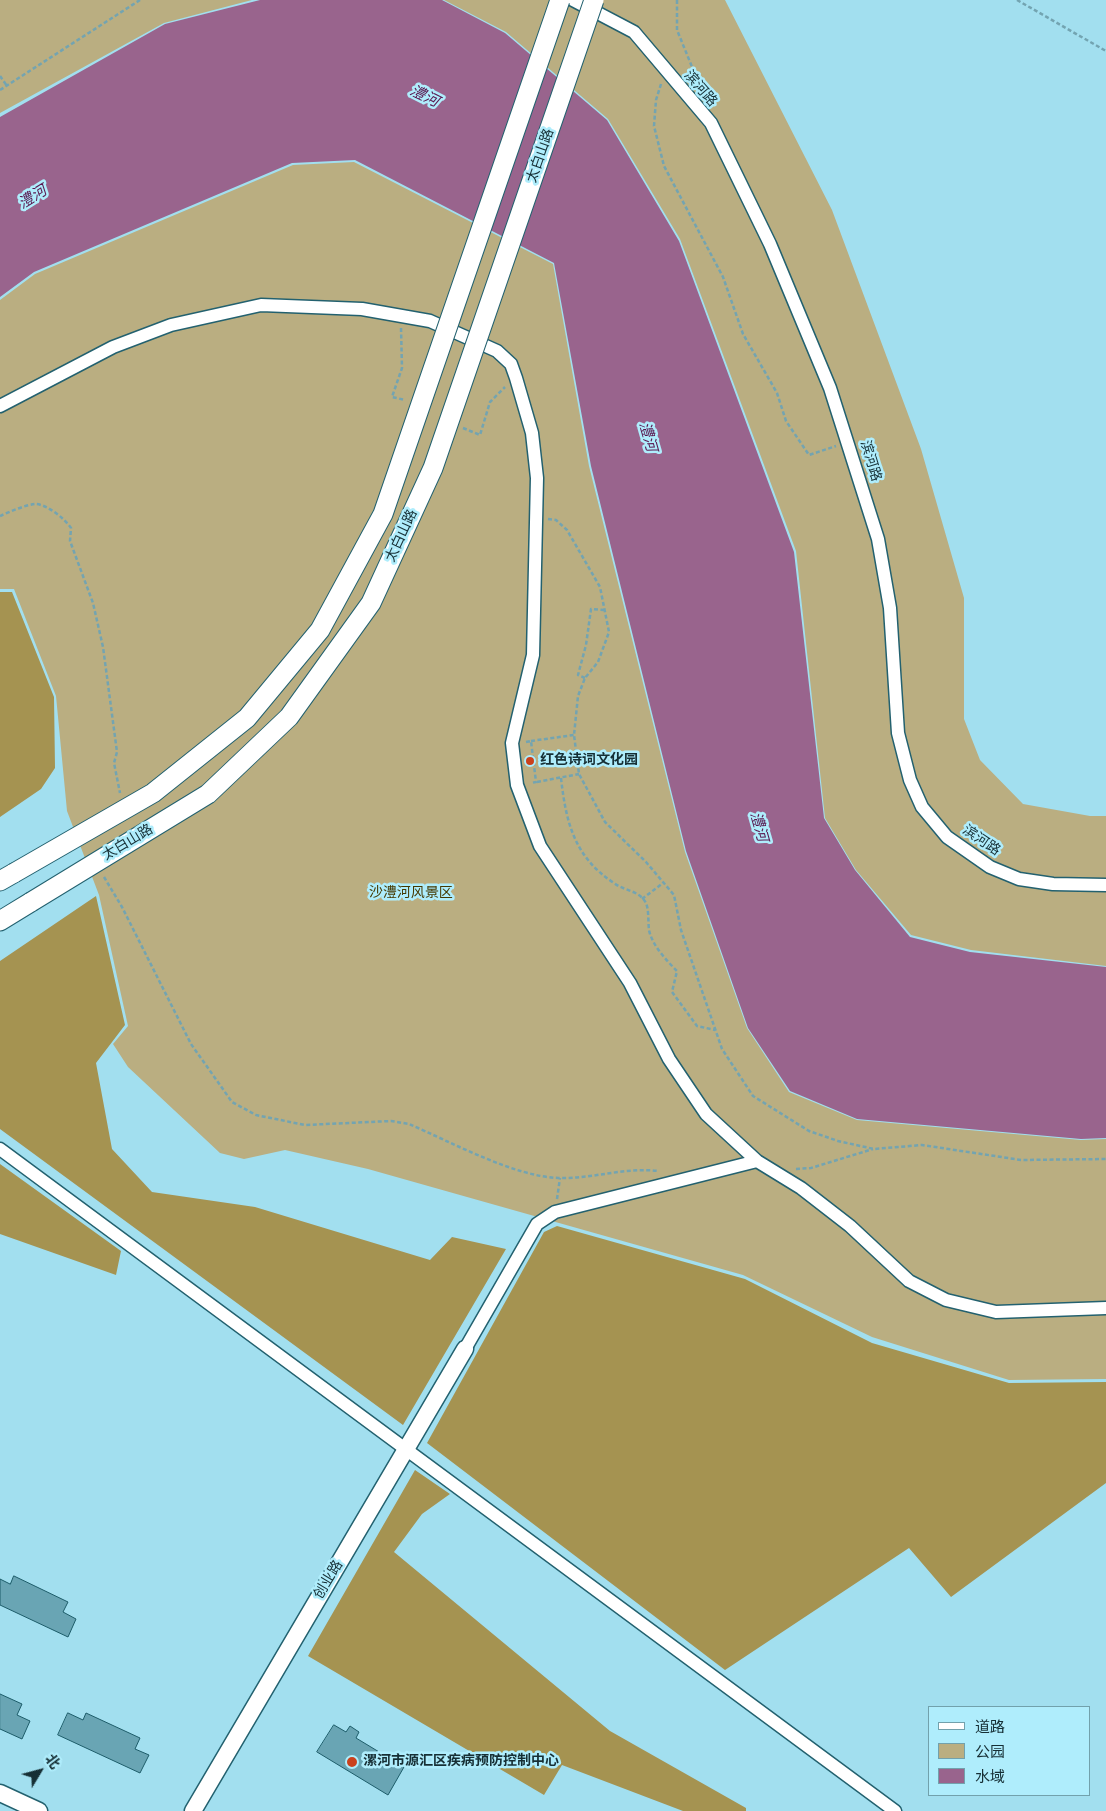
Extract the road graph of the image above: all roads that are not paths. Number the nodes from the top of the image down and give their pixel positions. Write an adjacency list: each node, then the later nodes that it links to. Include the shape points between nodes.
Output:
1 (560, 0): 5 (main road, 太白山路, bridge, via 383,514 320,630 247,718 153,793)
2 (572, 0): 6 (street, 滨河路, via 634,32 710,123 770,244 830,388 878,539 890,608 898,732 910,780 922,807 948,837 997,870 1019,879 1053,884)
3 (594, 0): 7 (main road, 太白山路, bridge, via 434,468 371,603 289,716 208,794)
4 (0, 406): 9 (street, via 113,347 180,323 261,305 362,310 430,322 497,351 511,364 532,433 537,478 533,655 512,743 517,785 540,846 630,983 669,1059 706,1114)
5 (7, 877)
6 (1106, 885)
7 (0, 920)
8 (0, 1149): 12 (street)
9 (757, 1161): 10 (street, via 801,1188 850,1226 909,1281 946,1300 996,1312); 11 (street, via 555,1212 537,1224)
10 (1106, 1308)
11 (465, 1349): 12 (street, 创业路)
12 (406, 1450): 15 (street, 创业路); 16 (street)
13 (0, 1793): 14 (street)
14 (40, 1811)
15 (192, 1811)
16 (896, 1811)

